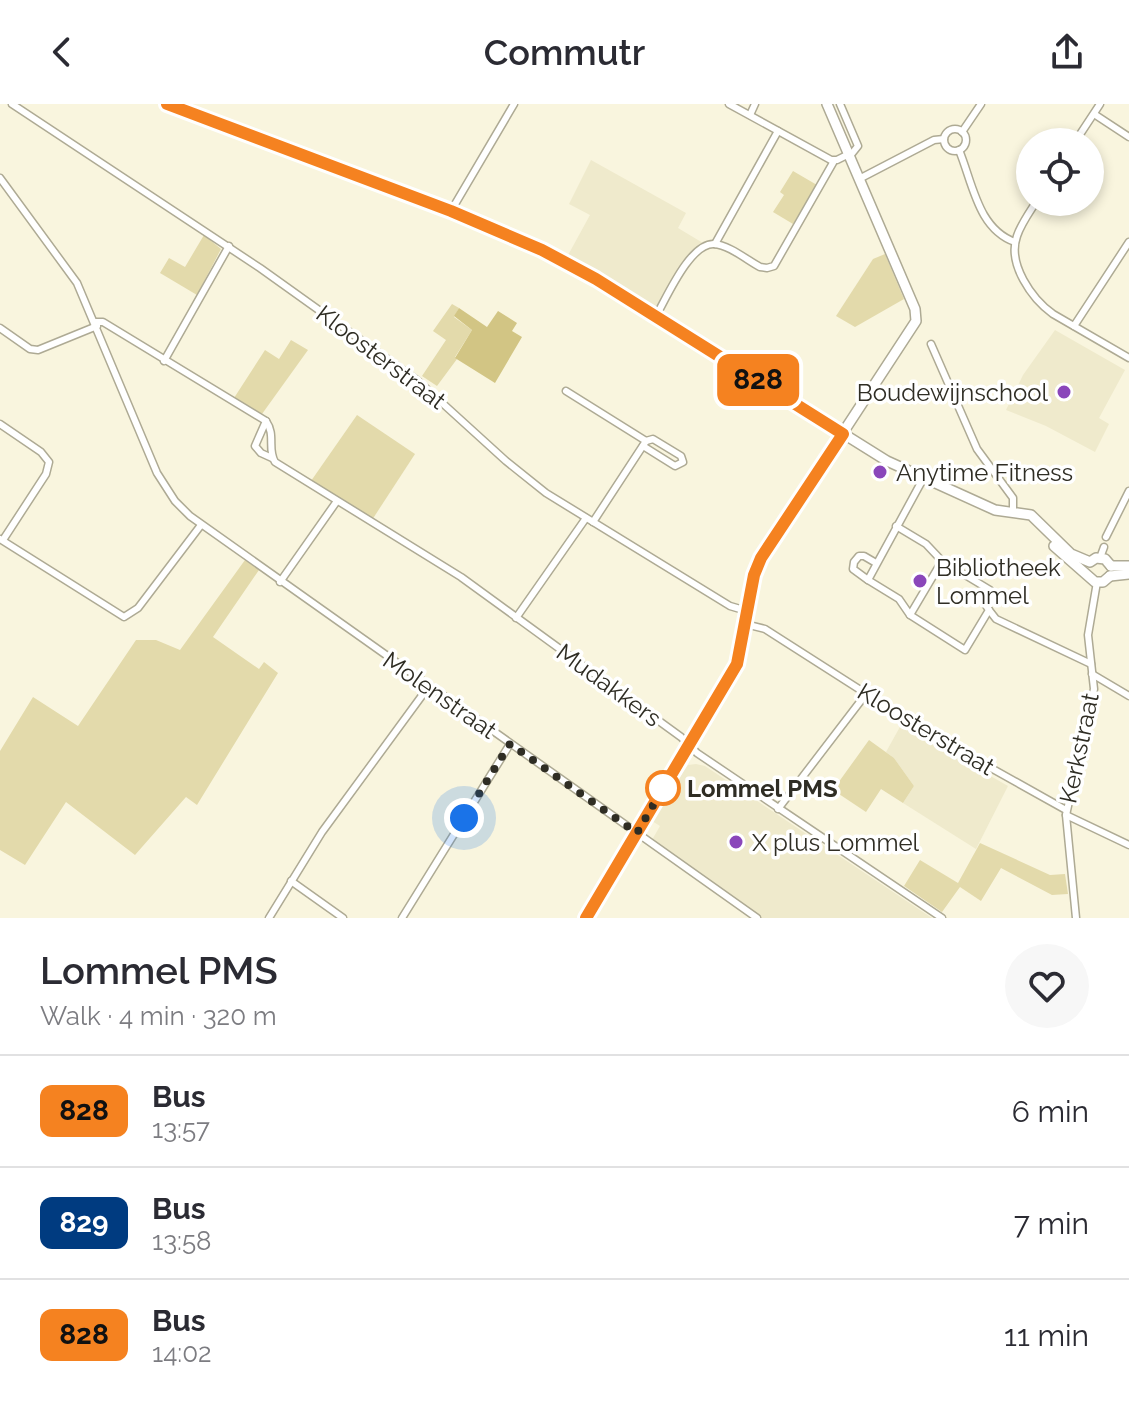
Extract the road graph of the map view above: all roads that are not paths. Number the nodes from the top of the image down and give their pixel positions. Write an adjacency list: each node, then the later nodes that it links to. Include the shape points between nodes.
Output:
1 (12, 104): 27 (street, Kloosterstraat)
2 (167, 104): 22 (main road)
3 (514, 104): 22 (street)
4 (729, 104): 11 (street)
5 (755, 104): 11 (street)
6 (827, 104): 18 (main road)
7 (840, 104): 18 (street, via 858,146)
8 (981, 104): 14 (street)
9 (1100, 104): 10 (street)
10 (1094, 114): 12 (street); 15 (street)
11 (750, 115): 13 (street)
12 (1084, 128)
13 (778, 131): 19 (street); 26 (street)
14 (962, 132): 16 (street, via 952,129); 17 (street, via 965,142)
15 (1129, 137)
16 (944, 139): 17 (street, via 948,149); 21 (street)
17 (959, 150): 24 (street, via 987,222)
18 (849, 155): 19 (street); 21 (main road)
19 (834, 161): 26 (street, via 774,266 760,267)
20 (0, 178): 29 (street, Molenstraat, via 67,268)
21 (859, 179): 38 (main road, via 917,318)
22 (451, 211): 28 (main road, via 569,264)
23 (1028, 216): 24 (street)
24 (1015, 242): 30 (street, via 1018,267 1029,289 1043,306)
25 (1129, 242): 30 (street)
26 (715, 244): 28 (street, via 694,252)
27 (229, 246): 34 (street); 45 (street, Kloosterstraat, via 418,381 519,472)
28 (656, 316): 38 (main road)
29 (96, 324): 31 (street, via 38,350); 34 (street, via 103,322); 46 (street, Molenstraat, via 157,473 175,501)
30 (1074, 326): 33 (street)
31 (0, 328)
32 (931, 344): 44 (street, via 977,449)
33 (1129, 358)
34 (164, 361): 36 (street)
35 (566, 391): 39 (street)
36 (266, 421): 40 (street, via 273,434); 40 (street, via 255,446)
37 (0, 424): 49 (street, via 49,462)
38 (843, 434): 41 (main road); 62 (main road, via 761,558)
39 (644, 443): 39 (street, via 653,439 683,462 675,466); 45 (street)
40 (272, 458): 43 (street, Mudakkers)
41 (923, 479): 44 (main road, via 995,510); 47 (street)
42 (1129, 491): 48 (street)
43 (337, 501): 59 (street); 64 (street, Mudakkers, via 461,577)
44 (1018, 512): 50 (main road)
45 (590, 520): 62 (street, Kloosterstraat, via 730,606); 64 (street)
46 (201, 525): 49 (street, via 138,608 124,617); 59 (street, Molenstraat)
47 (896, 526): 51 (street); 53 (street)
48 (1106, 537)
49 (1, 540)
50 (1058, 546): 52 (main road); 56 (main road)
51 (942, 561): 61 (street, via 990,590 985,604); 63 (street)
52 (1090, 562): 55 (main road, via 1102,552); 56 (main road)
53 (876, 563): 58 (street); 58 (street, via 864,556 854,562 854,572)
54 (1129, 566): 55 (main road)
55 (1111, 571): 57 (main road); 60 (main road)
56 (1087, 574): 60 (main road)
57 (1129, 574)
58 (868, 580): 63 (street, via 899,599)
59 (280, 582): 68 (street, Molenstraat)
60 (1097, 582): 66 (street, Kerkstraat, via 1088,635)
61 (989, 610): 63 (street, via 965,650); 66 (street, via 996,619)
62 (747, 611): 65 (main road)
63 (910, 615)
64 (516, 618): 72 (street, Mudakkers)
65 (745, 624): 69 (street, Kloosterstraat, via 765,629); 72 (main road, via 737,664)
66 (1091, 664): 67 (street, Kerkstraat)
67 (1092, 674): 70 (street); 74 (street, Kerkstraat, via 1089,718)
68 (429, 686): 71 (street, Molenstraat); 77 (street)
69 (866, 694): 73 (street); 74 (street, Kloosterstraat)
70 (1129, 696)
71 (510, 744): 75 (street, Molenstraat); 80 (street)
72 (689, 745): 73 (street, Mudakkers); 75 (main road)
73 (778, 809): 83 (street, Mudakkers)
74 (1066, 812): 76 (street, Kloosterstraat); 84 (street, Kerkstraat)
75 (637, 833): 81 (main road); 82 (street, Molenstraat)
76 (1129, 845)
77 (291, 881): 78 (street); 79 (street)
78 (269, 918)
79 (343, 918)
80 (402, 918)
81 (586, 918)
82 (757, 918)
83 (942, 918)
84 (1076, 918)

